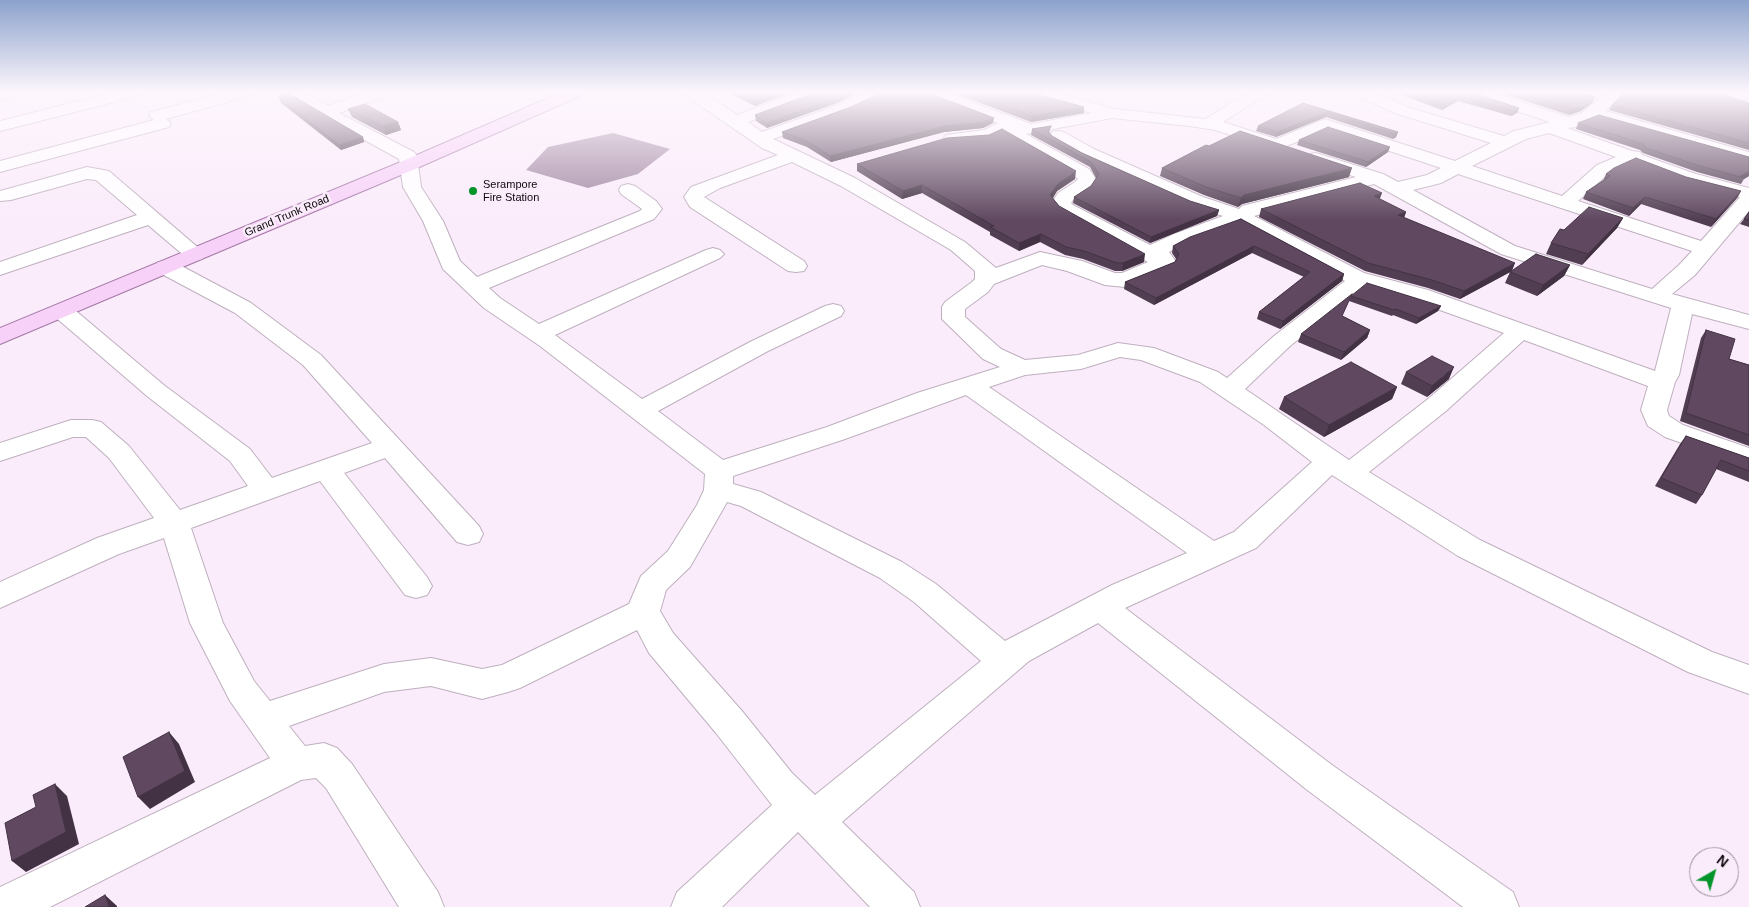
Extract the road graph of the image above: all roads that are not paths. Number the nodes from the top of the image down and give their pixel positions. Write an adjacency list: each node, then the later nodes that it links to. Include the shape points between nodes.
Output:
1 (124, 135): 26 (street)
2 (369, 135): 24 (street, via 408,156)
3 (477, 135): 24 (main road, Grand Trunk Road)
4 (756, 135): 17 (street)
5 (767, 135): 17 (street)
6 (986, 135): 18 (street)
7 (1016, 135): 44 (street, via 1087,178 1082,186 1065,197 1061,204 1066,209)
8 (1051, 135): 37 (street, via 1196,201)
9 (1245, 135): 20 (street)
10 (1299, 135): 20 (street)
11 (1360, 135): 27 (street)
12 (1483, 135): 19 (street)
13 (1519, 135): 19 (street)
14 (1573, 135): 22 (street)
15 (1621, 135): 30 (street)
16 (1651, 135): 23 (street)
17 (760, 138): 21 (street)
18 (937, 142)
19 (1505, 142): 27 (street)
20 (1277, 145): 29 (street)
21 (793, 156): 28 (street); 45 (street, via 713,184 698,191 694,197 697,203)
22 (1634, 156): 33 (street, via 1689,178); 36 (street, via 1603,169)
23 (1749, 158)
24 (409, 165): 43 (main road, Grand Trunk Road); 50 (street, via 412,187 433,221 451,264)
25 (856, 165): 28 (street)
26 (0, 167)
27 (1457, 167): 31 (street, via 1434,179); 36 (street)
28 (827, 172): 49 (street, via 958,246 986,269)
29 (1376, 178): 31 (street); 37 (street, via 1249,210)
30 (1749, 180)
31 (1395, 189): 51 (street, via 1508,250)
32 (628, 190): 50 (street, via 649,205 652,209 647,215)
33 (1749, 194)
34 (4, 196): 38 (street, via 95,173 102,175)
35 (1749, 199): 39 (street)
36 (1565, 204): 41 (street)
37 (1242, 216): 44 (street, via 1195,232 1157,250); 48 (street)
38 (152, 217): 43 (street); 47 (street)
39 (1727, 223): 40 (street); 41 (street)
40 (1749, 229)
41 (1706, 249): 51 (street)
42 (713, 254): 57 (street)
43 (195, 255): 46 (main road, Grand Trunk Road)
44 (1165, 262): 49 (street, via 1125,280 1113,280 1040,258)
45 (796, 266)
46 (166, 267): 53 (main road, Grand Trunk Road); 64 (street, via 243,308 312,360)
47 (0, 269)
48 (1356, 278): 56 (street, via 1420,295); 62 (street, via 1355,284 1282,341)
49 (986, 279): 59 (street, via 953,307 954,319 992,354)
50 (474, 286): 57 (street, via 492,303)
51 (1656, 297): 52 (street)
52 (1683, 304): 55 (street); 60 (street, via 1667,375)
53 (62, 311): 58 (main road, Grand Trunk Road); 70 (street, via 156,391 240,455)
54 (833, 311): 63 (street)
55 (1749, 322)
56 (1520, 331): 60 (street); 67 (street, via 1437,405)
57 (537, 334): 63 (street)
58 (0, 337)
59 (1022, 368): 61 (street); 62 (street, via 1081,362 1118,350 1154,356 1209,376)
60 (1662, 382): 66 (street, via 1654,410 1657,420 1674,431)
61 (969, 385): 69 (street); 73 (street)
62 (1229, 390): 67 (street)
63 (639, 411): 69 (street, via 686,445)
64 (388, 447): 68 (street); 72 (street)
65 (0, 452): 71 (street, via 71,429 92,428 119,452)
66 (1749, 458)
67 (1340, 467): 73 (street, via 1245,540); 79 (street, via 1469,548 1700,662)
68 (326, 469): 70 (street); 74 (street)
69 (718, 480): 77 (street, via 710,507 679,558 652,584); 78 (street, via 891,570 926,594)
70 (266, 490): 71 (street)
71 (174, 523): 75 (street, via 108,546); 80 (street, via 207,622 242,691)
72 (468, 534)
73 (1212, 555): 76 (street)
74 (416, 586)
75 (0, 596)
76 (1099, 606): 78 (street, via 1017,651); 87 (street, via 1318,777)
77 (643, 612): 80 (street, via 508,678 482,684 431,672 384,678); 82 (street, via 661,643)
78 (1005, 661): 82 (street)
79 (1749, 680)
80 (263, 719): 81 (street)
81 (296, 764): 83 (street); 84 (street, via 324,760 339,776)
82 (805, 814): 85 (street); 86 (street)
83 (4, 907)
84 (422, 907)
85 (692, 907)
86 (899, 907)
87 (1498, 907)

